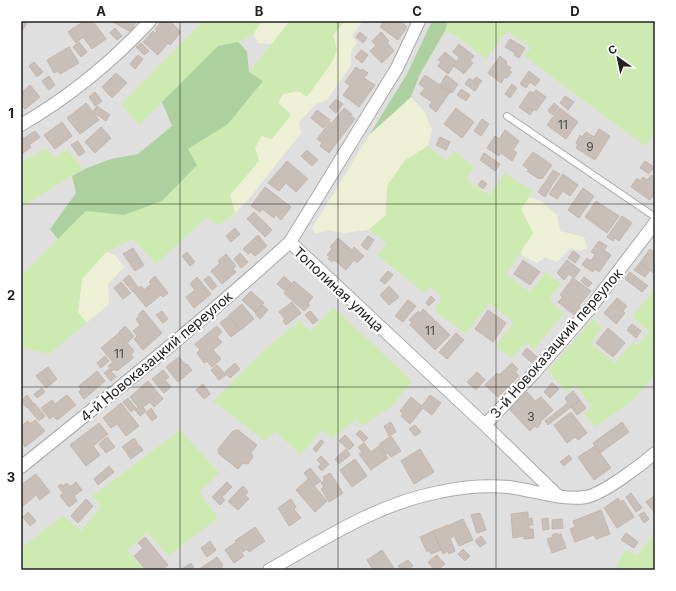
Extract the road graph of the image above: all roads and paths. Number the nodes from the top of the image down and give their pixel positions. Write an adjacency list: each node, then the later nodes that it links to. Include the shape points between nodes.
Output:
1 (150, 21): 4 (street, via 99,71)
2 (419, 21): 7 (street, Тополиная улица, via 397,68)
3 (507, 116): 5 (lane)
4 (21, 125)
5 (655, 216)
6 (655, 223): 8 (street, 3-й Новоказацкий переулок, via 588,311)
7 (290, 242): 8 (street, Тополиная улица); 10 (street, 4-й Новоказацкий переулок, via 148,364)
8 (485, 425): 11 (street, Тополиная улица)
9 (655, 453): 11 (street, via 601,491 588,497)
10 (21, 467)
11 (557, 495): 12 (street, via 507,487 484,487 462,488 405,500 344,526)
12 (269, 570)

